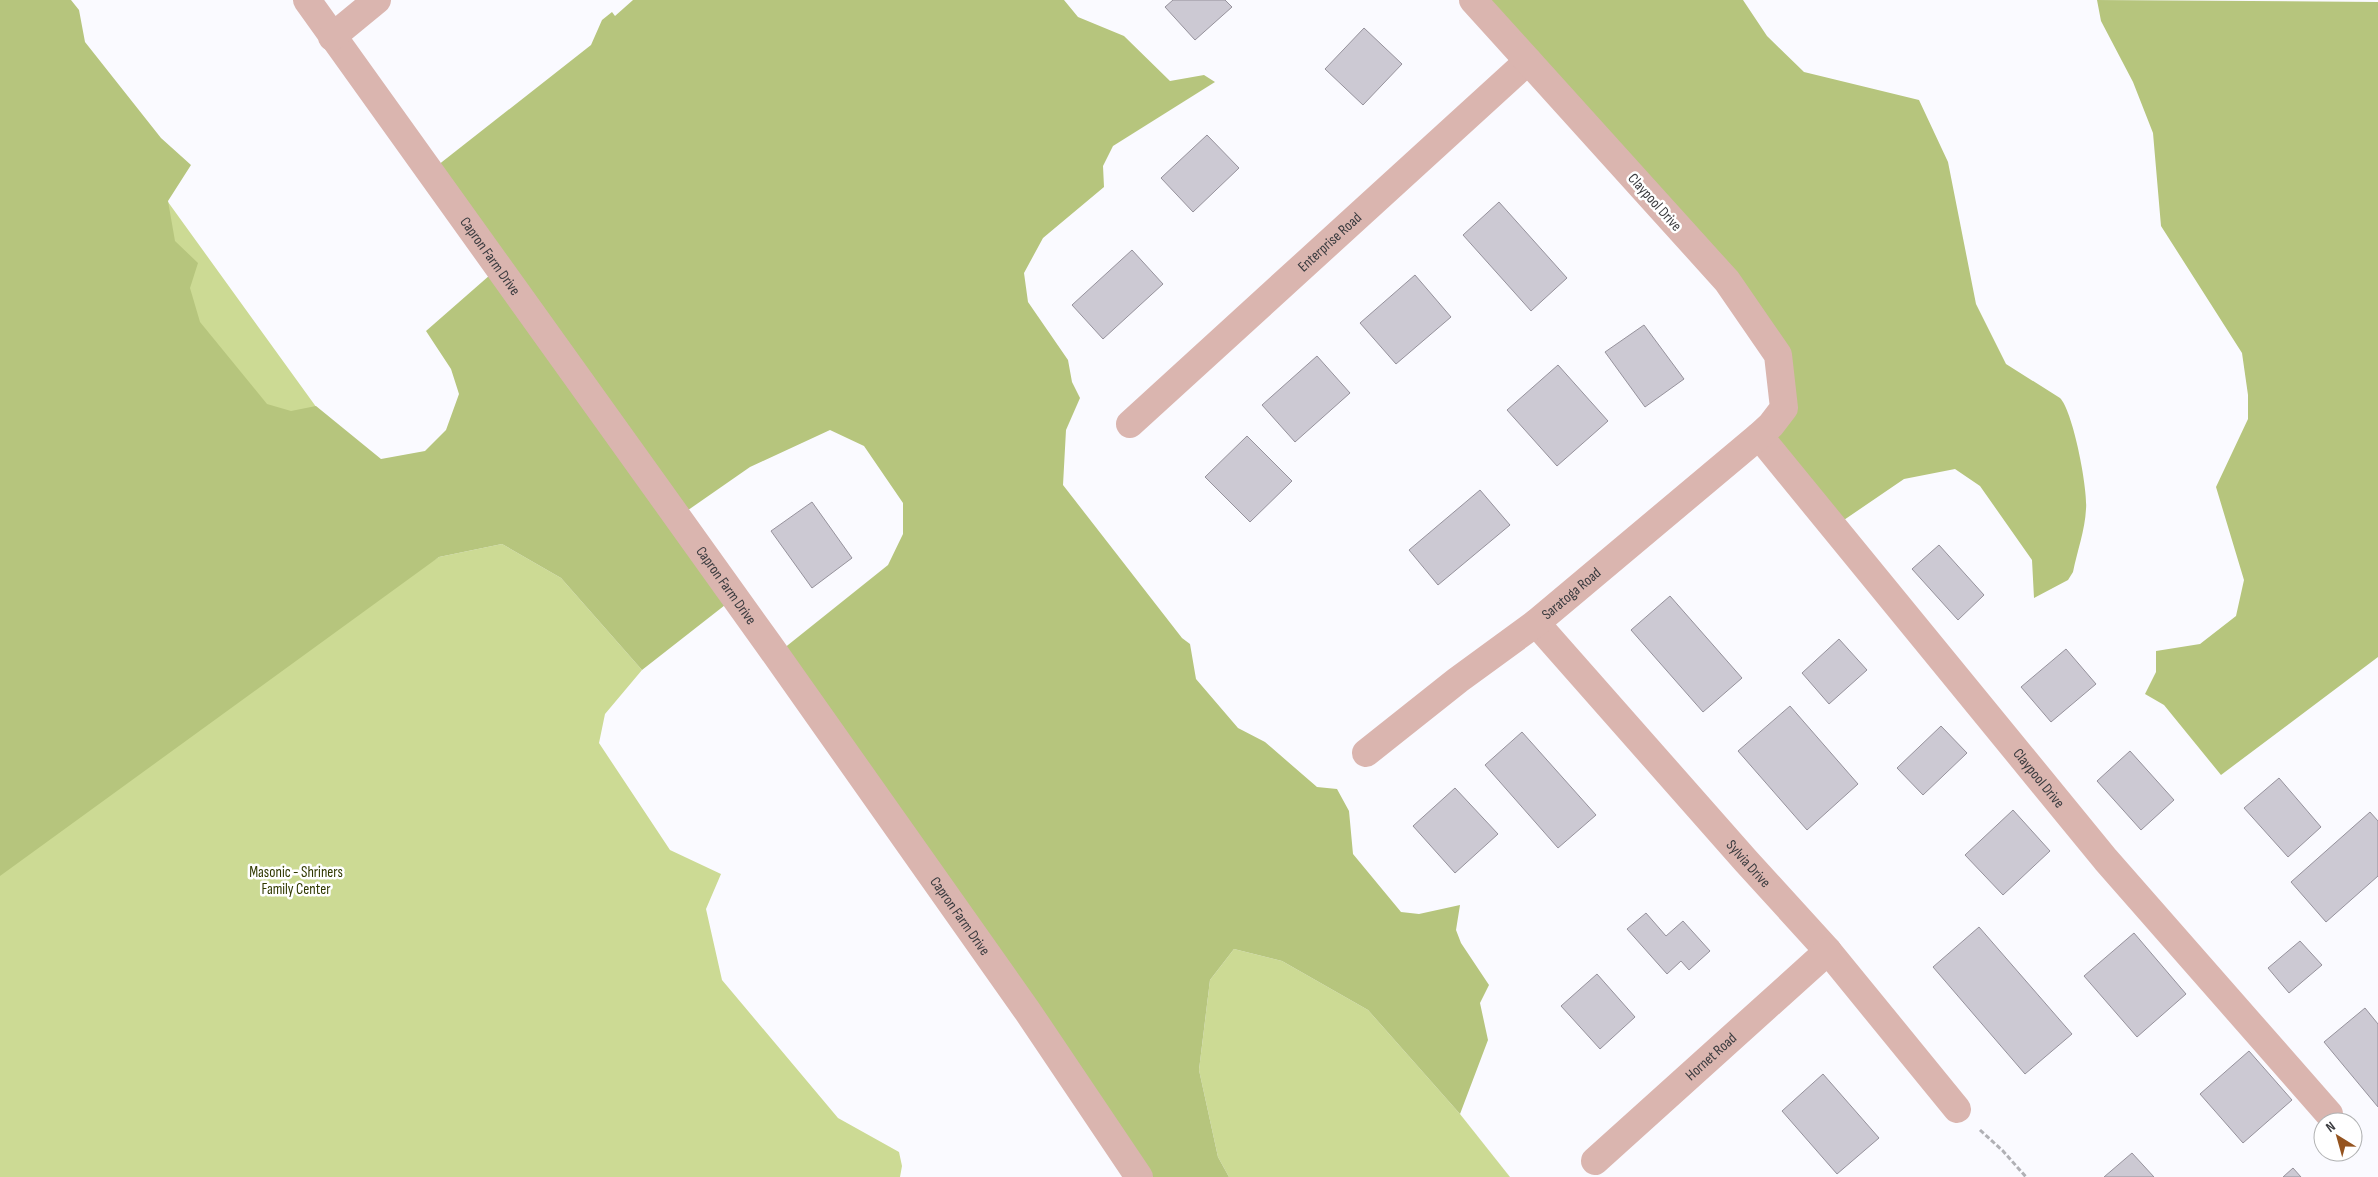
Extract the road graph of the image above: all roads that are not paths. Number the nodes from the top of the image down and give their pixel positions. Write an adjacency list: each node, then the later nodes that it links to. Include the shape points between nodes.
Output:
1 (307, 0): 4 (street, Capron Farm Drive)
2 (377, 0): 4 (street)
3 (1473, 0): 5 (street, Claypool Drive)
4 (332, 37): 14 (street, Capron Farm Drive, via 774,652 1028,1012)
5 (1528, 61): 6 (street, Enterprise Road); 7 (street, Claypool Drive, via 1727,281 1778,355 1784,408)
6 (1130, 424)
7 (1765, 431): 8 (street, Saratoga Road); 12 (street, Claypool Drive, via 2106,860)
8 (1536, 623): 9 (street, Saratoga Road); 10 (street, Sylvia Drive)
9 (1366, 753)
10 (1828, 951): 11 (street, Sylvia Drive); 13 (street, Hornet Road)
11 (1957, 1109)
12 (2327, 1112)
13 (1595, 1161)
14 (1139, 1177)

